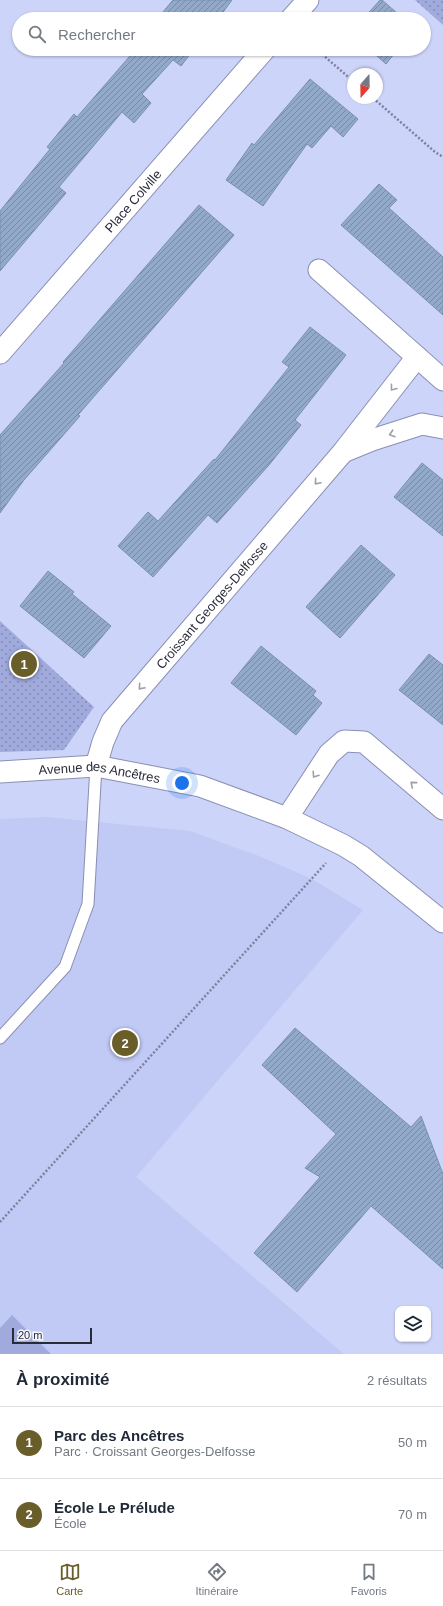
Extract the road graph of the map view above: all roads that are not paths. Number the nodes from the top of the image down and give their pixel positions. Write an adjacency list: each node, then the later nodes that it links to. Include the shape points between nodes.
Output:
1 (308, 0): 2 (street)
2 (297, 12)
3 (259, 56): 5 (street, Place Colville)
4 (319, 270): 6 (street)
5 (0, 353)
6 (417, 357): 7 (street); 9 (street, Croissant Georges-Delfosse, one-way to 9)
7 (443, 380)
8 (443, 428): 9 (street, Croissant Georges-Delfosse, one-way to 9, via 422,424)
9 (342, 452): 10 (street, Croissant Georges-Delfosse, one-way to 10, via 112,721)
10 (96, 766): 11 (street, Avenue des Ancêtres); 13 (street, Avenue des Ancêtres, via 200,786); 15 (lane, via 88,904 65,967)
11 (0, 772)
12 (443, 809): 13 (street, one-way to 13, via 364,742 344,741 329,754)
13 (287, 818): 14 (street, Avenue des Ancêtres, via 343,844)
14 (443, 922)
15 (0, 1038)

